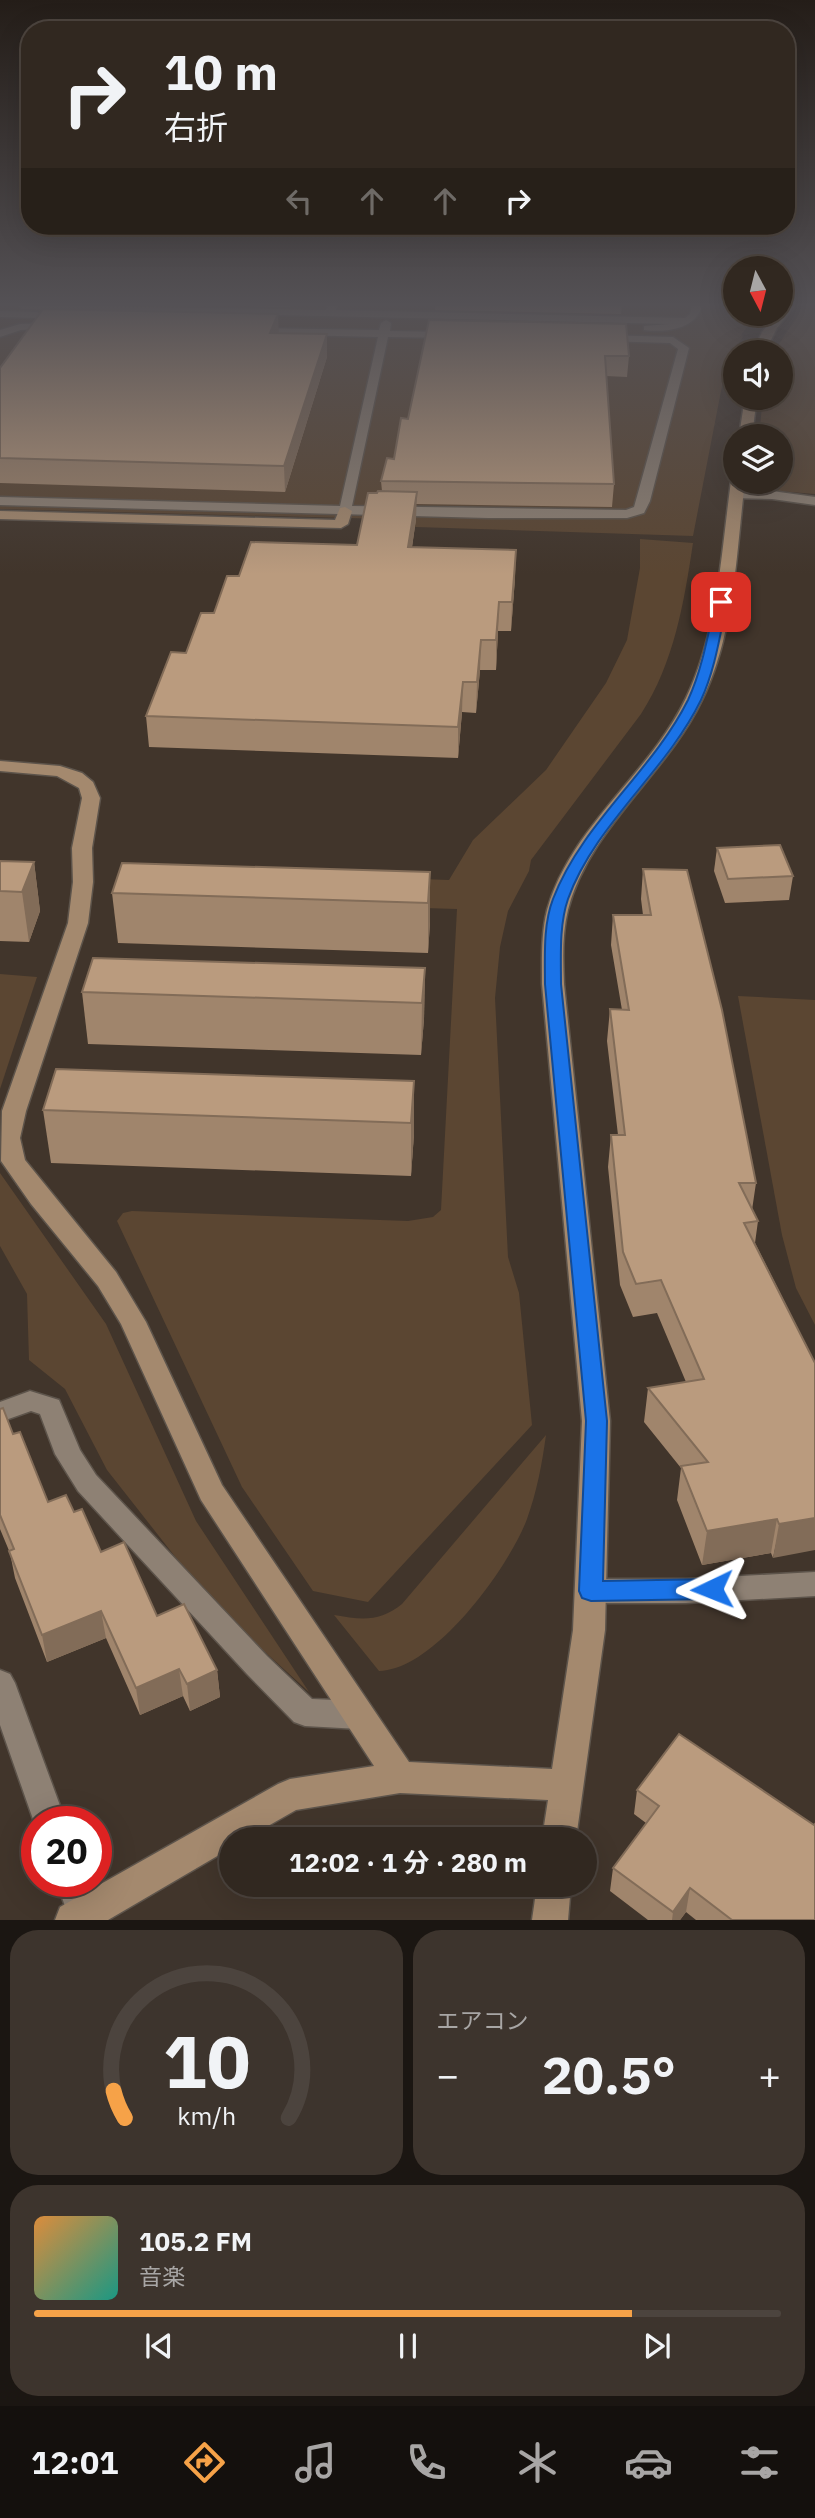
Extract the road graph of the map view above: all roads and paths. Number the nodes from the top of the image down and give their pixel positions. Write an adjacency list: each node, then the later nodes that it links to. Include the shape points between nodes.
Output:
1 (370, 395): 7 (lane)
2 (672, 395): 7 (lane, via 639,510 604,515)
3 (736, 494): 12 (street, via 714,638 695,699 667,746 580,858 560,901 553,942 553,984 596,1421)
4 (767, 494): 6 (lane)
5 (0, 501): 7 (lane)
6 (815, 501)
7 (345, 511): 8 (street, via 341,524)
8 (0, 515)
9 (0, 766): 14 (street, via 60,771 87,786 91,798 82,848 78,923 14,1111 8,1138 13,1161 107,1279 133,1322 211,1492)
10 (0, 1412): 14 (lane, via 30,1401 50,1407 68,1454 87,1483 257,1665 305,1712)
11 (815, 1584): 12 (lane)
12 (591, 1591): 16 (street)
13 (0, 1683): 17 (lane)
14 (359, 1715): 15 (street)
15 (400, 1777): 16 (street); 21 (street, via 290,1795)
16 (565, 1785): 18 (street)
17 (44, 1806)
18 (560, 1827)
19 (75, 1897): 21 (lane)
20 (553, 1897): 22 (street)
21 (78, 1917)
22 (550, 1920)

